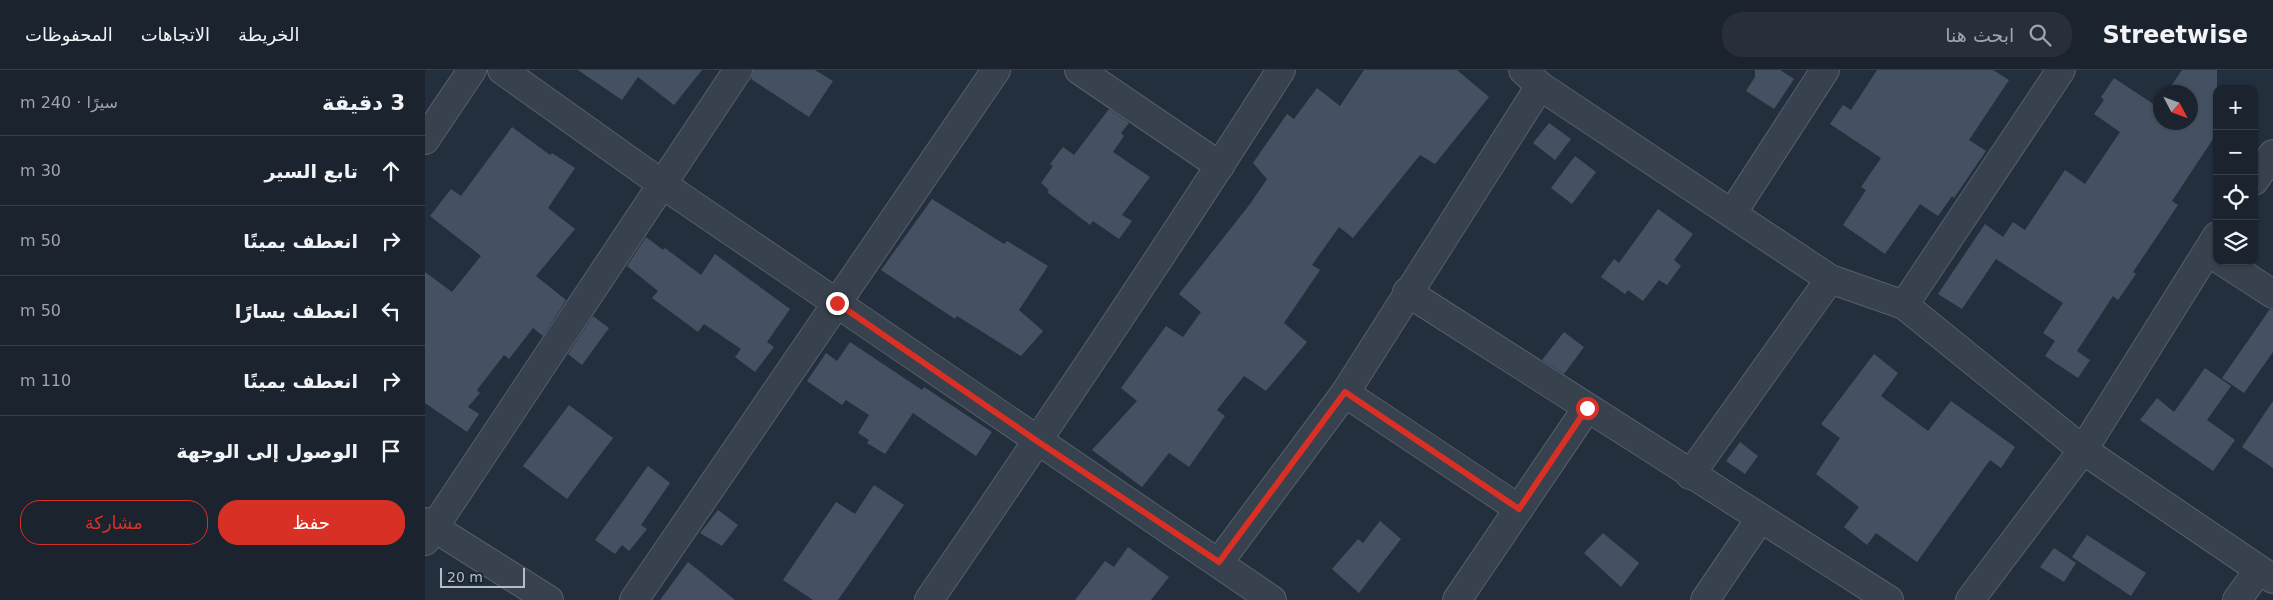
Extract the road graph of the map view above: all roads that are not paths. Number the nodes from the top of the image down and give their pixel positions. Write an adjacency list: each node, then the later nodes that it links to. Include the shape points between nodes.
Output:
1 (472, 70): 10 (street)
2 (503, 70): 14 (street)
3 (737, 70): 14 (street)
4 (997, 70): 21 (street)
5 (1079, 70): 12 (street)
6 (1281, 70): 12 (street)
7 (1825, 70): 15 (street)
8 (2061, 70): 22 (street)
9 (1531, 78): 15 (street); 19 (street)
10 (425, 140)
11 (2273, 154): 13 (street)
12 (1220, 166): 25 (street)
13 (2258, 175)
14 (662, 184): 21 (street); 30 (street)
15 (1733, 212): 18 (street)
16 (2213, 254): 26 (street)
17 (2234, 265): 20 (street)
18 (1830, 279): 22 (street); 27 (street)
19 (1407, 292): 23 (street); 24 (street)
20 (2273, 294)
21 (837, 303): 25 (street); 34 (street)
22 (1904, 305): 26 (street)
23 (1345, 392): 28 (street); 31 (street)
24 (1587, 408): 27 (street); 28 (street)
25 (1037, 441): 31 (street); 35 (street)
26 (2083, 450): 32 (street); 40 (street)
27 (1690, 475): 29 (street)
28 (1519, 509): 37 (street)
29 (1760, 519): 38 (street); 39 (street)
30 (428, 530): 33 (street)
31 (1219, 562): 36 (street)
32 (2266, 575): 41 (street)
33 (549, 600)
34 (634, 600)
35 (929, 600)
36 (1272, 600)
37 (1457, 600)
38 (1705, 600)
39 (1889, 600)
40 (1970, 600)
41 (2237, 600)

